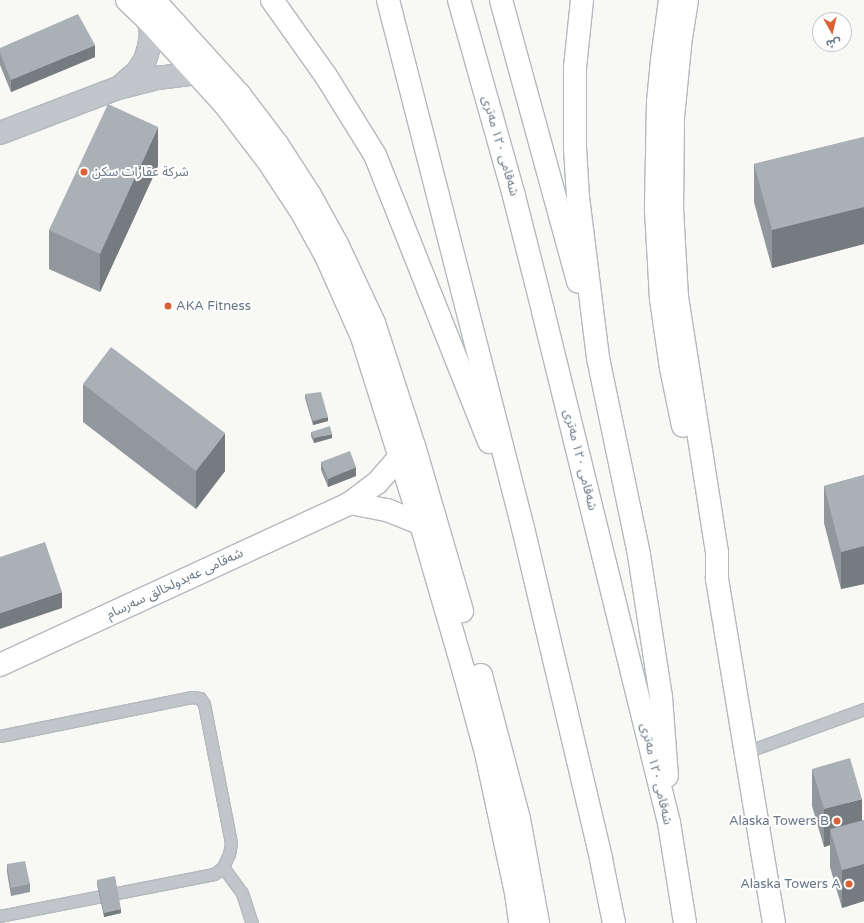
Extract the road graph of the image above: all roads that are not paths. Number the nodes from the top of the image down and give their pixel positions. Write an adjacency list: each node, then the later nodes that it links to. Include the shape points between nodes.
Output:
1 (127, 0): 9 (main road)
2 (272, 0): 17 (main road, via 326,76 375,155)
3 (388, 0): 17 (main road)
4 (459, 0): 23 (main road, شەقامی ١٢٠ مەتری, via 542,304)
5 (501, 0): 13 (main road)
6 (582, 0): 13 (main road, via 575,68 575,148 578,196)
7 (670, 0): 18 (main road, via 656,137 656,210 661,298 671,368 709,560)
8 (687, 0): 18 (main road, via 680,36 673,118 674,257 684,347 718,552)
9 (151, 10): 10 (main road); 11 (street, via 150,47 145,60 138,71); 28 (main road, via 239,94 277,144 310,195 337,244 374,323 415,450 502,750)
10 (196, 72): 11 (street); 14 (main road, via 268,161 301,211 326,256 362,337)
11 (118, 88): 12 (street)
12 (0, 133)
13 (598, 358): 23 (main road, via 639,555 661,697 667,764)
14 (400, 457): 15 (main road, شەقامی عەبدولخالق سەرسام, via 377,483); 16 (main road)
15 (350, 503): 16 (main road, via 387,510); 19 (main road, شەقامی عەبدولخالق سەرسام)
16 (421, 524): 27 (main road, via 486,753)
17 (523, 528): 29 (main road, via 602,860)
18 (717, 579): 22 (main road)
19 (0, 665)
20 (864, 709): 22 (lane)
21 (0, 736): 24 (lane, via 191,697 200,698 204,704 229,827 231,847)
22 (746, 752): 31 (main road)
23 (668, 823): 30 (main road, شەقامی ١٢٠ مەتری)
24 (223, 867): 25 (lane, via 212,874); 26 (lane, via 242,893)
25 (0, 916)
26 (252, 923)
27 (520, 923)
28 (538, 923)
29 (614, 923)
30 (685, 923)
31 (774, 923)

